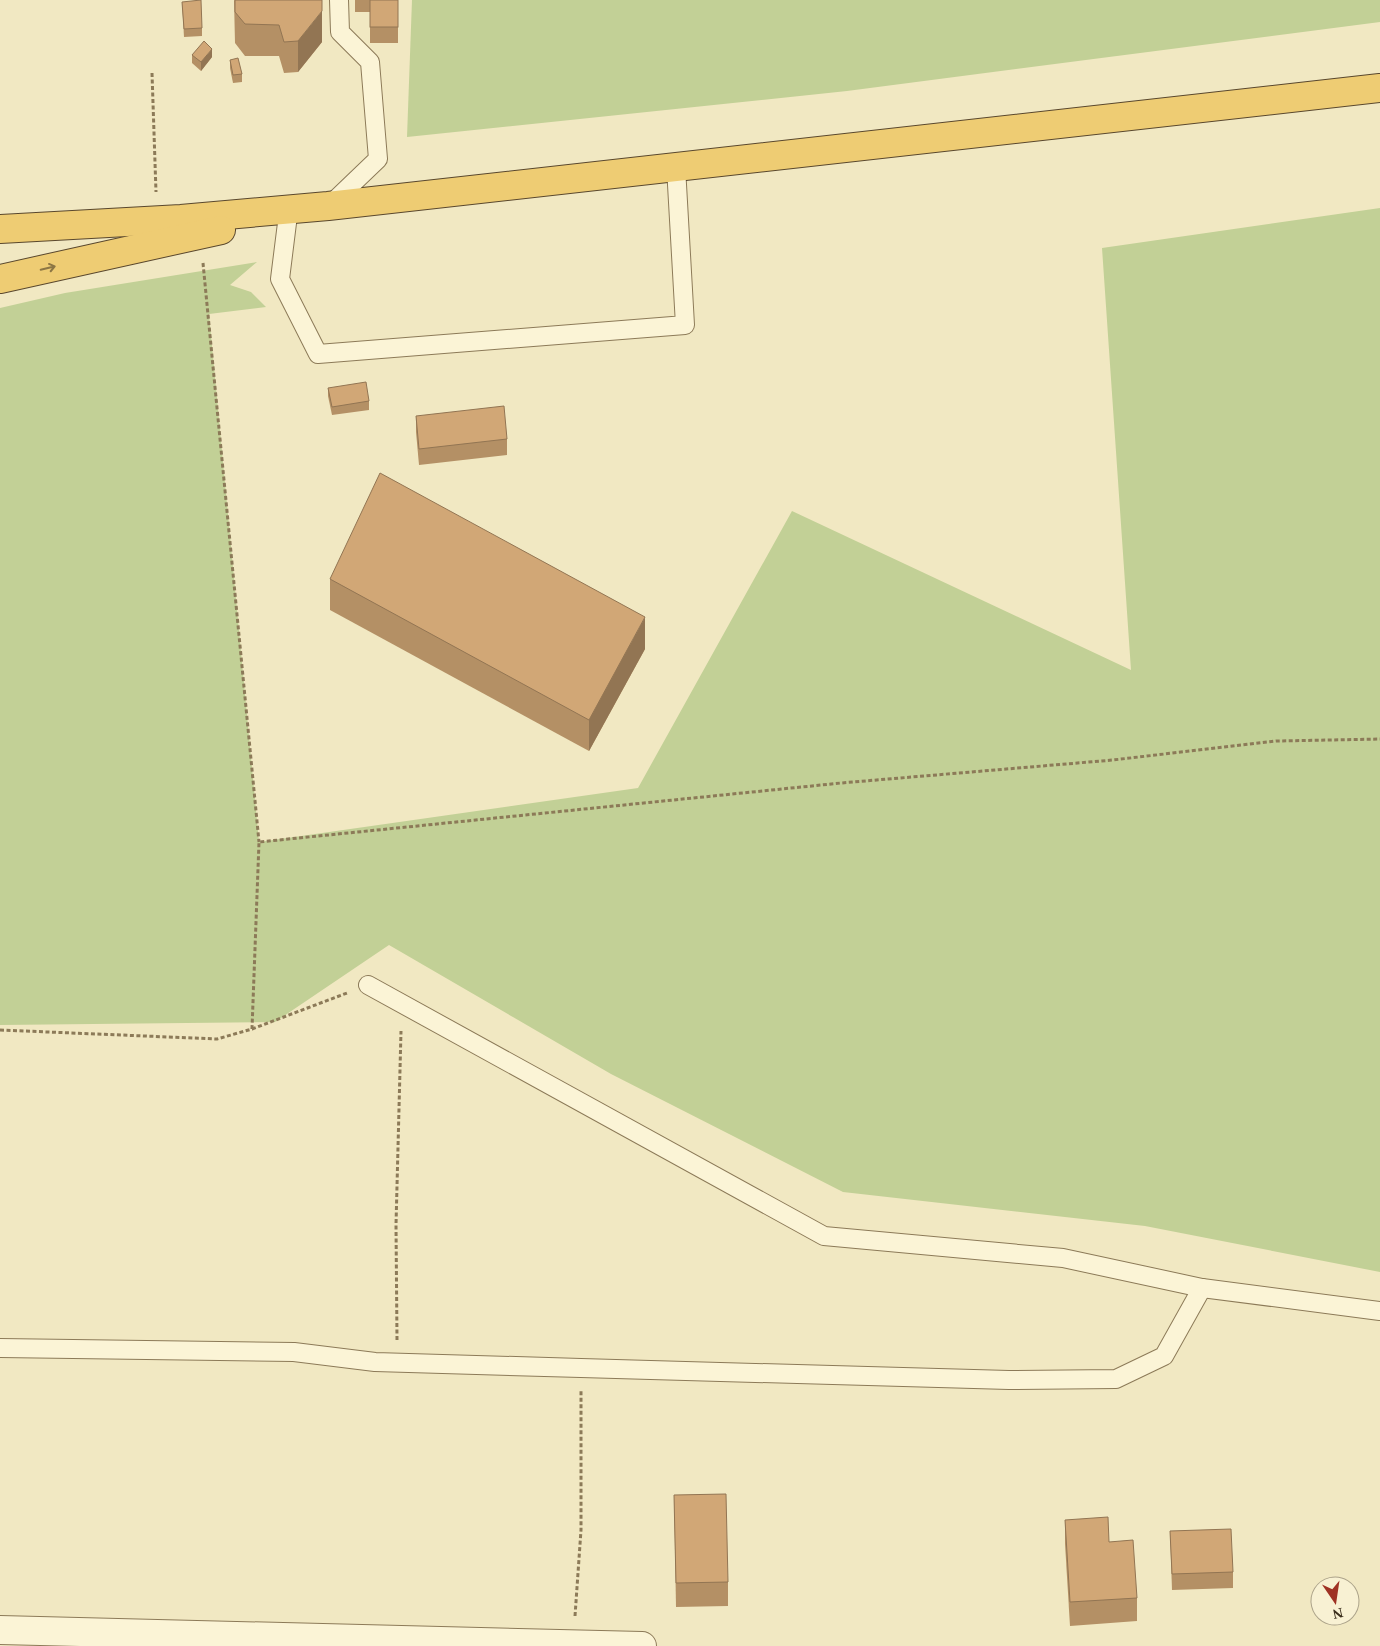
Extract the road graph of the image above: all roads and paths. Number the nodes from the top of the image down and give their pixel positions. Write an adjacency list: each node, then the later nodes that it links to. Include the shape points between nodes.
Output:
1 (339, 0): 5 (lane, via 340,32 370,62 378,159)
2 (152, 73): 7 (path)
3 (1380, 88): 4 (highway)
4 (676, 167): 5 (highway); 6 (lane, via 685,325 318,354 280,279)
5 (328, 206): 6 (highway); 7 (highway)
6 (288, 215): 9 (highway)
7 (157, 220): 8 (highway)
8 (0, 230)
9 (200, 234): 10 (highway, one-way to 9); 12 (path)
10 (0, 279)
11 (1380, 738): 12 (path, via 1276,741 1113,760 841,782)
12 (259, 842): 15 (path)
13 (368, 985): 14 (lane); 15 (path)
14 (402, 1004): 17 (lane, via 824,1236 1063,1258); 20 (path, via 396,1225)
15 (252, 1029): 16 (path, via 218,1039)
16 (0, 1030)
17 (1202, 1288): 18 (lane); 21 (lane, via 1164,1356 1116,1379 1009,1380)
18 (1380, 1311)
19 (0, 1348): 20 (lane, via 294,1352)
20 (397, 1363): 21 (lane)
21 (581, 1368): 23 (path, via 581,1530)
22 (0, 1630): 23 (street)
23 (572, 1644): 24 (street)
24 (642, 1646)

